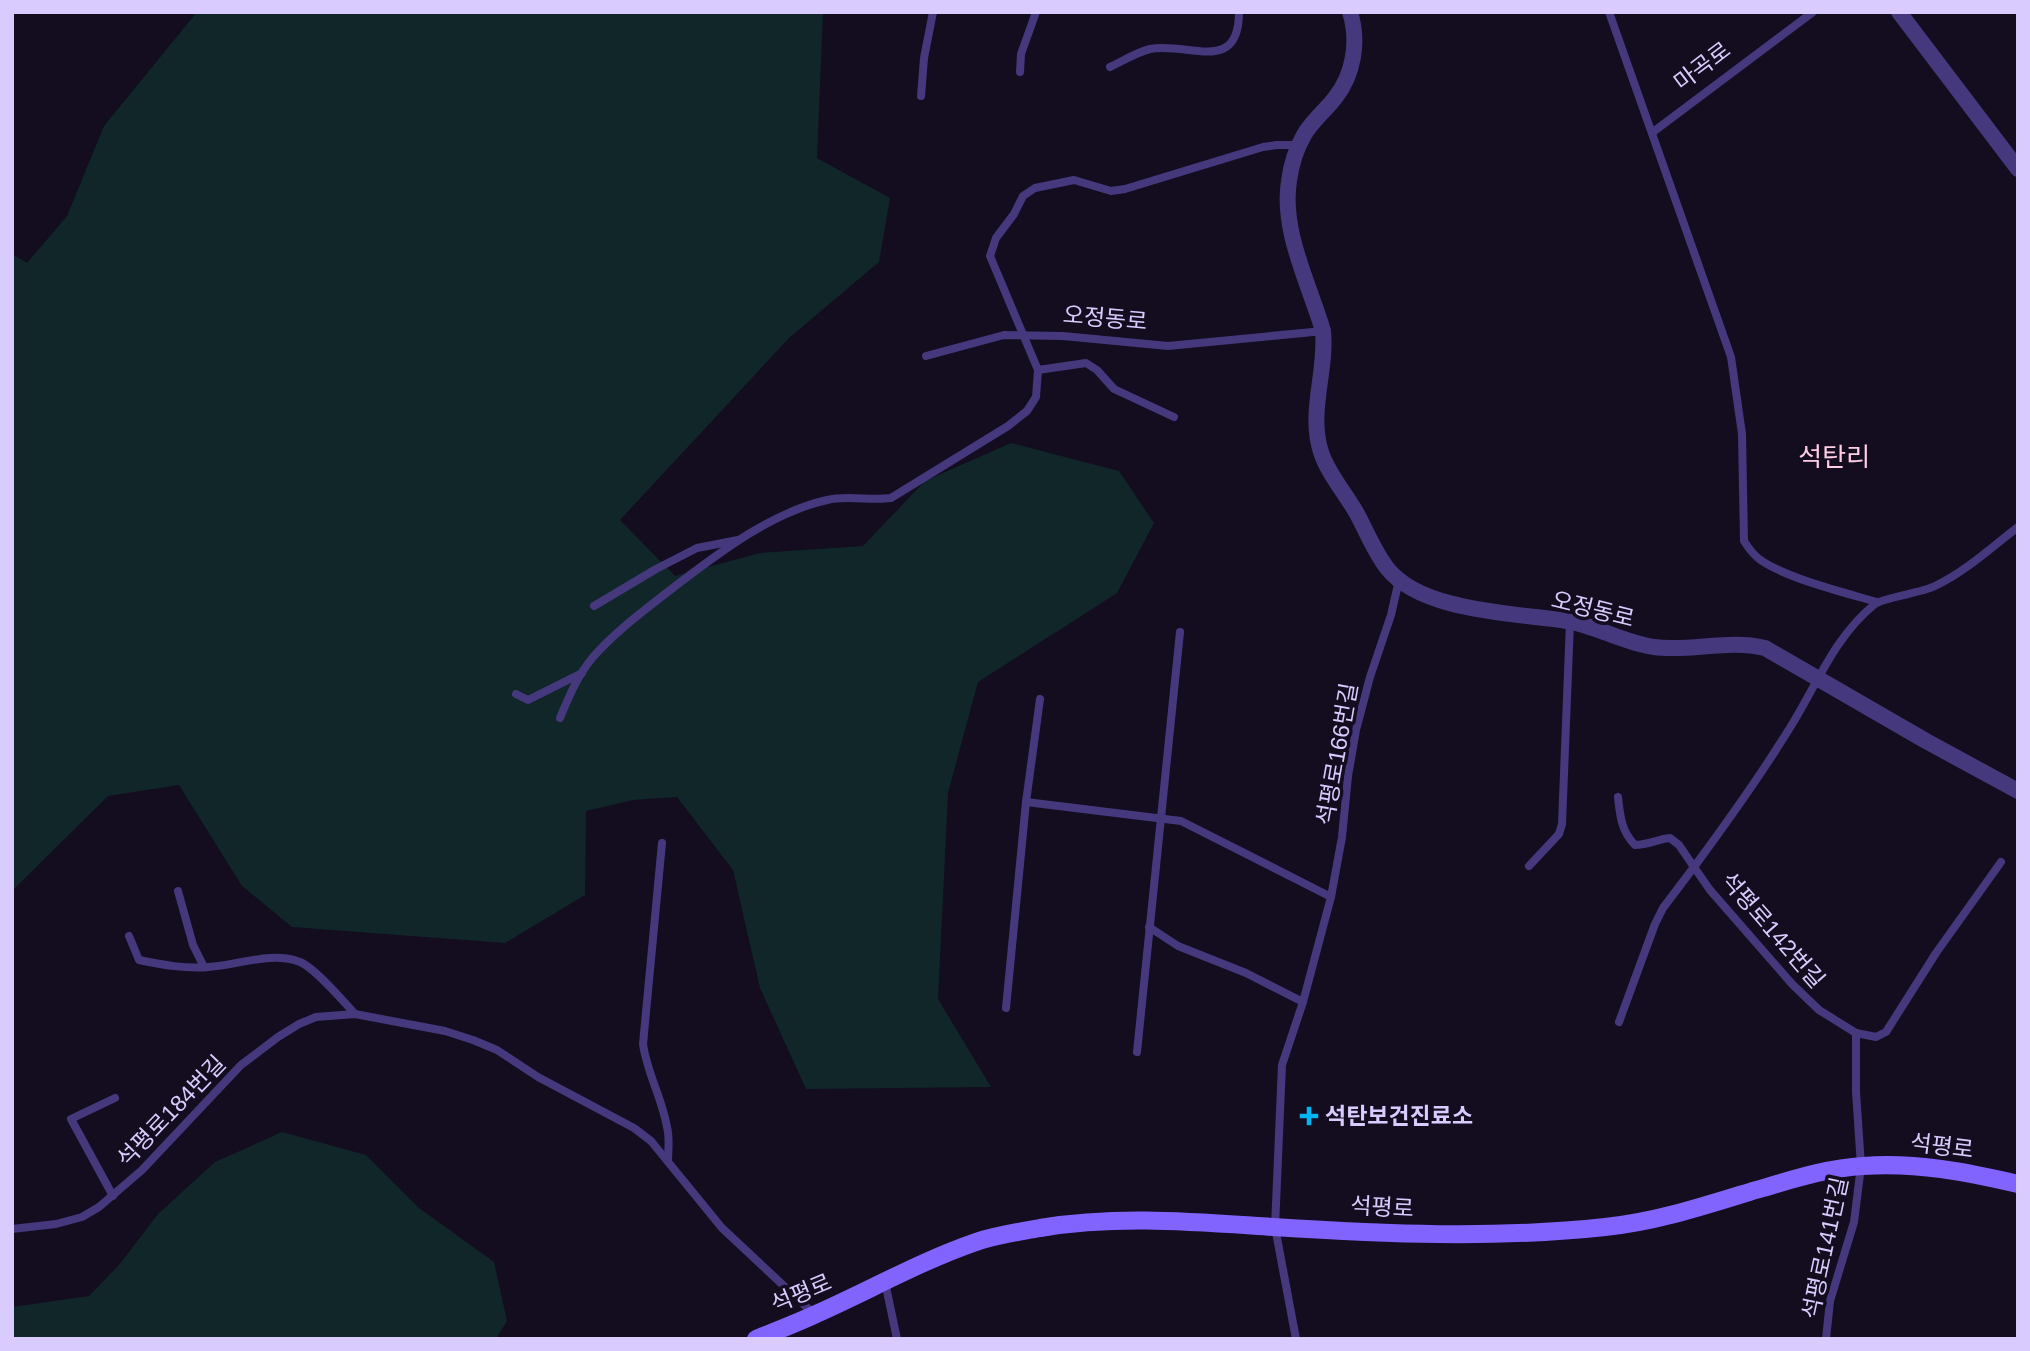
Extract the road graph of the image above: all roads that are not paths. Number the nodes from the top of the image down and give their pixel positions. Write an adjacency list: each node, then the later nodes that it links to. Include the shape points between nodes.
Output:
1 (933, 12): 10 (lane)
2 (1036, 12): 9 (lane, via 1021,54)
3 (1239, 12): 8 (lane, via 1236,35 1219,52 1151,49)
4 (1350, 12): 12 (street, 오정동로, via 1355,28 1353,60 1335,97)
5 (1609, 12): 11 (lane)
6 (1813, 12): 11 (lane, 마곡로)
7 (1899, 12): 13 (street)
8 (1110, 66)
9 (1020, 72)
10 (921, 96)
11 (1653, 132): 22 (lane, via 1731,357 1742,433 1744,541 1750,551 1776,568)
12 (1299, 145): 14 (street, 오정동로, via 1288,182 1288,216); 15 (lane, via 1263,147 1125,189 1111,191 1074,180 1035,188 1023,197 996,238 990,256)
13 (2018, 169)
14 (1323, 331): 15 (lane, 오정동로, via 1168,346); 21 (street, 오정동로, via 1325,348 1317,387 1321,452 1387,568)
15 (1024, 335): 16 (lane, 오정동로, via 1004,335); 17 (lane)
16 (926, 356)
17 (1038, 370): 18 (lane, via 1086,363 1114,389); 20 (lane, via 1036,397 1027,411 907,489 876,500 829,499 798,509)
18 (1174, 417)
19 (2018, 527): 22 (lane, via 1938,585)
20 (741, 540): 23 (lane, via 697,548); 26 (lane, via 633,618)
21 (1399, 580): 24 (street, 오정동로, via 1451,603); 40 (lane, 석평로166번길, via 1356,730)
22 (1877, 602): 27 (lane, 석평로142번길, via 1834,649)
23 (594, 606)
24 (1570, 622): 27 (street, 오정동로, via 1655,647 1748,644 1765,648); 37 (lane, via 1562,824 1559,834)
25 (1180, 632): 34 (lane)
26 (582, 673): 28 (lane, via 528,699); 30 (lane)
27 (1819, 677): 31 (street, 오정동로); 38 (lane, 석평로142번길, via 1759,778)
28 (516, 694)
29 (1040, 699): 33 (lane)
30 (560, 718)
31 (2018, 791)
32 (1618, 797): 38 (lane, 석평로142번길, via 1626,836 1635,845 1670,838)
33 (1026, 802): 34 (lane); 45 (lane)
34 (1162, 819): 40 (lane, via 1181,821); 41 (lane)
35 (662, 843): 51 (lane, via 643,1044 663,1107)
36 (2000, 862): 48 (lane, via 1885,1032 1876,1037)
37 (1529, 866)
38 (1694, 867): 47 (lane, via 1663,908); 48 (lane, 석평로142번길, via 1792,984 1819,1010)
39 (178, 891): 43 (lane)
40 (1331, 897): 44 (lane, 석평로166번길)
41 (1149, 927): 44 (lane, via 1178,946 1227,964); 49 (lane)
42 (129, 936): 43 (lane, via 139,960)
43 (204, 967): 46 (lane, via 272,958 302,962)
44 (1303, 1002): 55 (lane, 석평로166번길, via 1282,1065)
45 (1006, 1008)
46 (355, 1014): 51 (lane, 석평로184번길, via 446,1031 497,1050 635,1128); 54 (lane, 석평로184번길, via 316,1017 278,1037 242,1065)
47 (1619, 1022)
48 (1856, 1032): 52 (lane)
49 (1137, 1052)
50 (115, 1098): 54 (lane, via 71,1119)
51 (668, 1161): 58 (lane, 석평로184번길, via 722,1227)
52 (1861, 1166): 53 (street, 석평로, via 1964,1171); 55 (street, 석평로, via 1800,1177 1653,1219 1607,1227 1424,1234); 62 (lane, 석평로141번길, via 1854,1222 1830,1301)
53 (2018, 1184)
54 (113, 1196): 56 (lane, 석평로184번길, via 82,1217)
55 (1275, 1227): 57 (street, 석평로, via 1185,1220 1097,1221 1040,1228 980,1241); 61 (lane, 석평로166번길)
56 (12, 1229)
57 (885, 1282): 58 (street, 석평로); 60 (lane)
58 (815, 1315): 59 (street, 석평로)
59 (756, 1339)
60 (897, 1339)
61 (1296, 1339)
62 (1826, 1339)

